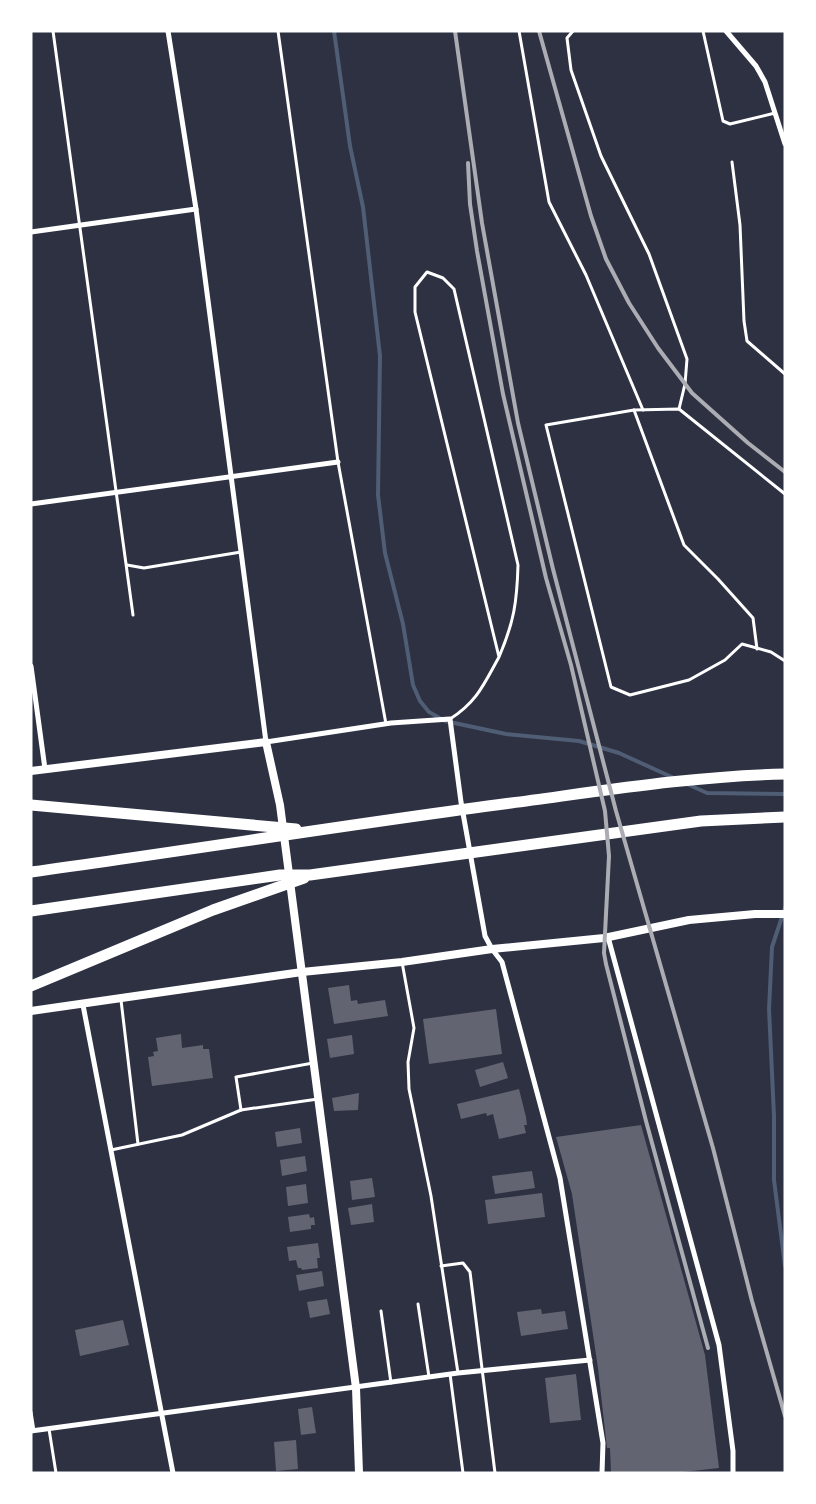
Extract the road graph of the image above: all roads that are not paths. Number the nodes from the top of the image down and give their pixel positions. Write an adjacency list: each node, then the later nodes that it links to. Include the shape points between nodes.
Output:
1 (53, 31): 12 (lane)
2 (168, 31): 11 (street)
3 (278, 31): 18 (lane)
4 (519, 31): 17 (lane, via 549,202 586,275)
5 (573, 31): 15 (lane, via 567,38 570,70 601,156 649,254 687,359)
6 (704, 31): 8 (lane, via 723,121 730,124)
7 (726, 31): 8 (street, via 756,66)
8 (775, 113): 9 (street)
9 (785, 144)
10 (732, 162): 14 (lane, via 740,225 747,341)
11 (196, 209): 12 (street); 19 (street)
12 (80, 225): 13 (street); 20 (lane)
13 (31, 232)
14 (785, 374)
15 (679, 409): 17 (lane); 21 (lane)
16 (634, 410): 17 (lane); 26 (lane, via 684,545 753,618); 26 (lane, via 546,425 611,687 630,695 689,680 725,660 742,644)
17 (643, 410)
18 (338, 462): 19 (street); 31 (lane)
19 (231, 477): 20 (street); 23 (street)
20 (116, 492): 22 (street); 24 (lane)
21 (785, 494)
22 (31, 504)
23 (241, 552): 24 (lane, via 144,568); 32 (street)
24 (127, 565): 25 (lane)
25 (133, 615)
26 (757, 648): 28 (lane)
27 (498, 657): 27 (lane, via 415,312 415,288 427,272 443,278 454,289 518,565 517,602); 30 (lane, via 479,695)
28 (785, 661)
29 (31, 666): 33 (street)
30 (450, 719): 31 (street); 44 (street, via 472,862 486,936)
31 (386, 724): 32 (street)
32 (266, 742): 33 (street); 46 (street, via 280,805)
33 (45, 769): 34 (street)
34 (31, 771)
35 (785, 774): 38 (highway, via 670,782)
36 (31, 805): 38 (highway)
37 (785, 817): 40 (highway, via 691,823)
38 (308, 831): 39 (highway)
39 (31, 872)
40 (310, 875): 41 (highway, via 247,880); 47 (highway)
41 (31, 911)
42 (785, 914): 43 (street, via 689,920)
43 (608, 937): 44 (street); 76 (street, via 719,1345 733,1451)
44 (492, 949): 45 (street); 59 (street, via 502,962 560,1178)
45 (402, 962): 46 (street); 56 (lane, via 414,1028 408,1062 410,1089)
46 (302, 972): 48 (street); 51 (street)
47 (31, 986)
48 (121, 999): 49 (street); 54 (lane)
49 (83, 1005): 50 (street); 55 (street)
50 (31, 1011)
51 (314, 1063): 52 (street); 53 (lane, via 236,1077)
52 (318, 1100): 53 (lane); 65 (street)
53 (241, 1110): 54 (lane, via 182,1135)
54 (138, 1144): 55 (lane)
55 (111, 1150): 67 (street)
56 (441, 1266): 60 (lane, via 463,1263 470,1272); 61 (lane)
57 (418, 1304): 63 (lane)
58 (381, 1311): 64 (lane)
59 (590, 1360): 60 (street); 75 (street, via 603,1443)
60 (483, 1370): 61 (street); 74 (lane)
61 (458, 1373): 62 (street)
62 (450, 1374): 63 (street); 73 (lane)
63 (429, 1377): 64 (street)
64 (391, 1384): 65 (street)
65 (356, 1388): 67 (street); 72 (street)
66 (31, 1412): 69 (lane)
67 (163, 1413): 68 (street); 71 (street)
68 (49, 1428): 69 (street); 70 (lane)
69 (33, 1431)
70 (56, 1473)
71 (173, 1473)
72 (359, 1473)
73 (463, 1473)
74 (495, 1473)
75 (602, 1473)
76 (732, 1473)

